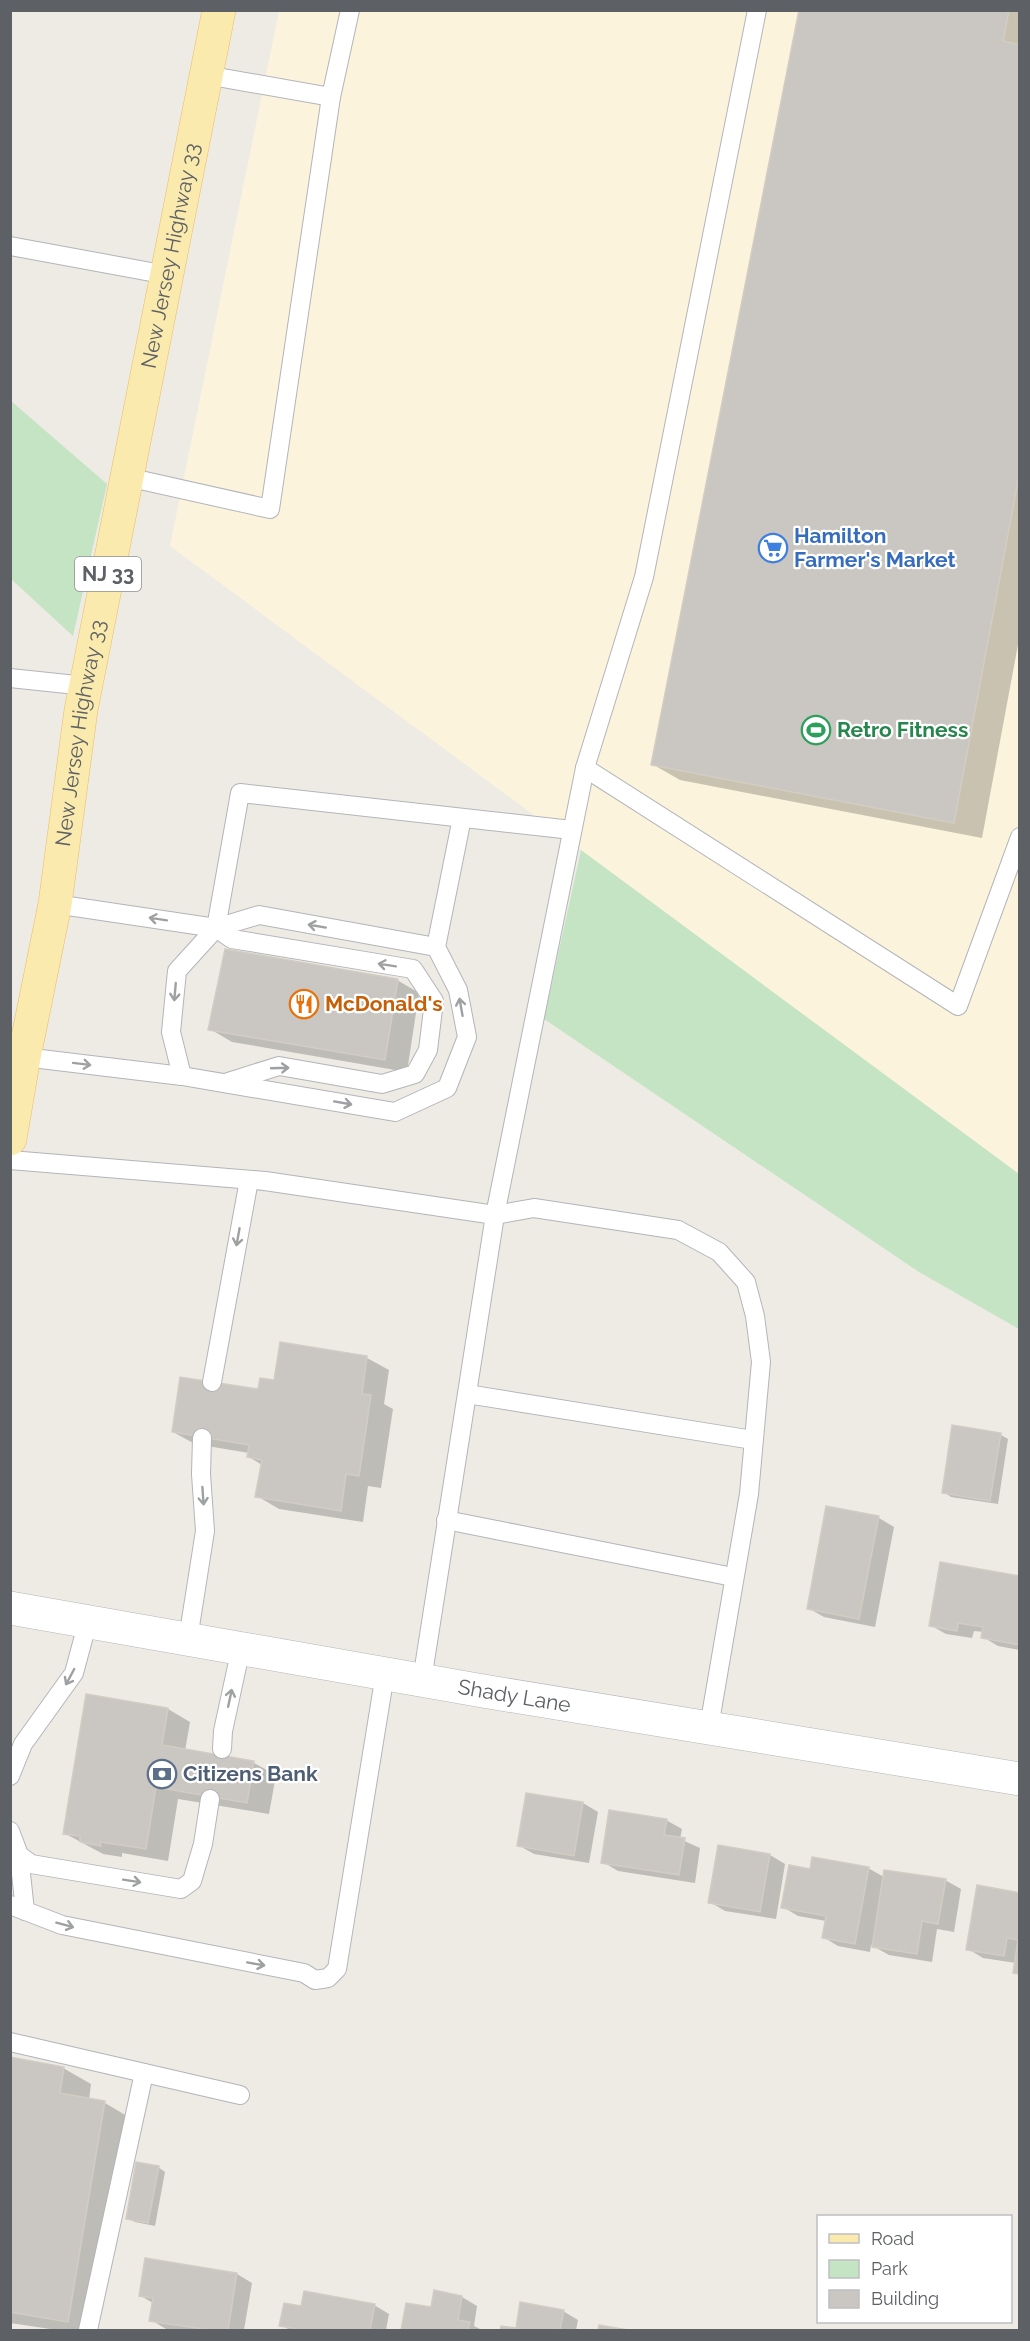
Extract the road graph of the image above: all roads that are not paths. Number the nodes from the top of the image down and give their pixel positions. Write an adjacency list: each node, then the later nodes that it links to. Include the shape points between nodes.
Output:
1 (219, 10): 4 (main road, New Jersey Highway 33 / NJ 33)
2 (350, 10): 5 (lane)
3 (756, 10): 11 (lane, via 644,577)
4 (206, 75): 5 (lane); 7 (main road, New Jersey Highway 33 / NJ 33)
5 (331, 98): 8 (lane, via 270,509)
6 (10, 246): 7 (lane)
7 (167, 275): 8 (main road, New Jersey Highway 33 / NJ 33)
8 (127, 477): 10 (main road, New Jersey Highway 33 / NJ 33)
9 (10, 678): 10 (lane)
10 (86, 686): 15 (main road, New Jersey Highway 33 / NJ 33)
11 (585, 768): 13 (lane); 14 (lane, via 958,1006)
12 (462, 818): 13 (lane); 16 (lane, via 240,793); 17 (lane)
13 (572, 830): 24 (lane)
14 (1020, 837)
15 (55, 904): 16 (lane, one-way to 15); 18 (main road, New Jersey Highway 33 / NJ 33)
16 (216, 928): 17 (lane, one-way to 16, via 259,915); 19 (lane, one-way to 19, via 177,971 171,1032); 20 (lane, one-way to 16, via 279,1066 382,1084 415,1074 428,1050 434,1001 413,969 232,939)
17 (436, 947): 20 (lane, one-way to 17, via 395,1112 447,1088 467,1037 458,990)
18 (22, 1036): 19 (lane, one-way to 19); 21 (main road, New Jersey Highway 33 / NJ 33)
19 (182, 1076): 20 (lane)
20 (224, 1083)
21 (10, 1139)
22 (10, 1160): 23 (lane)
23 (249, 1180): 24 (lane); 25 (lane, one-way to 25)
24 (495, 1215): 26 (lane); 28 (lane, via 534,1208 678,1230 719,1252 746,1282 755,1316 761,1362)
25 (212, 1382)
26 (467, 1394): 28 (lane); 29 (lane)
27 (202, 1437): 33 (lane, one-way to 33, via 205,1531)
28 (753, 1440): 30 (lane, via 749,1494)
29 (446, 1520): 30 (lane); 36 (lane)
30 (733, 1577): 37 (lane)
31 (10, 1608): 32 (street, Shady Lane)
32 (87, 1621): 33 (street, Shady Lane); 39 (lane, one-way to 39, via 74,1673 23,1744)
33 (188, 1639): 34 (street, Shady Lane)
34 (241, 1648): 35 (street, Shady Lane); 38 (lane, one-way to 34)
35 (385, 1674): 36 (street, Shady Lane); 44 (lane, one-way to 35, via 62,1926 304,1973 315,1980 328,1978 337,1969)
36 (422, 1680): 37 (street, Shady Lane)
37 (709, 1727): 40 (street, Shady Lane)
38 (222, 1749)
39 (10, 1776)
40 (1020, 1779)
41 (210, 1799): 43 (lane, one-way to 41, via 31,1864 181,1889 192,1881)
42 (10, 1831): 43 (lane)
43 (19, 1855): 44 (lane)
44 (18, 1908)
45 (10, 2042): 46 (lane)
46 (144, 2073): 47 (lane); 48 (lane)
47 (240, 2095)
48 (88, 2331)

